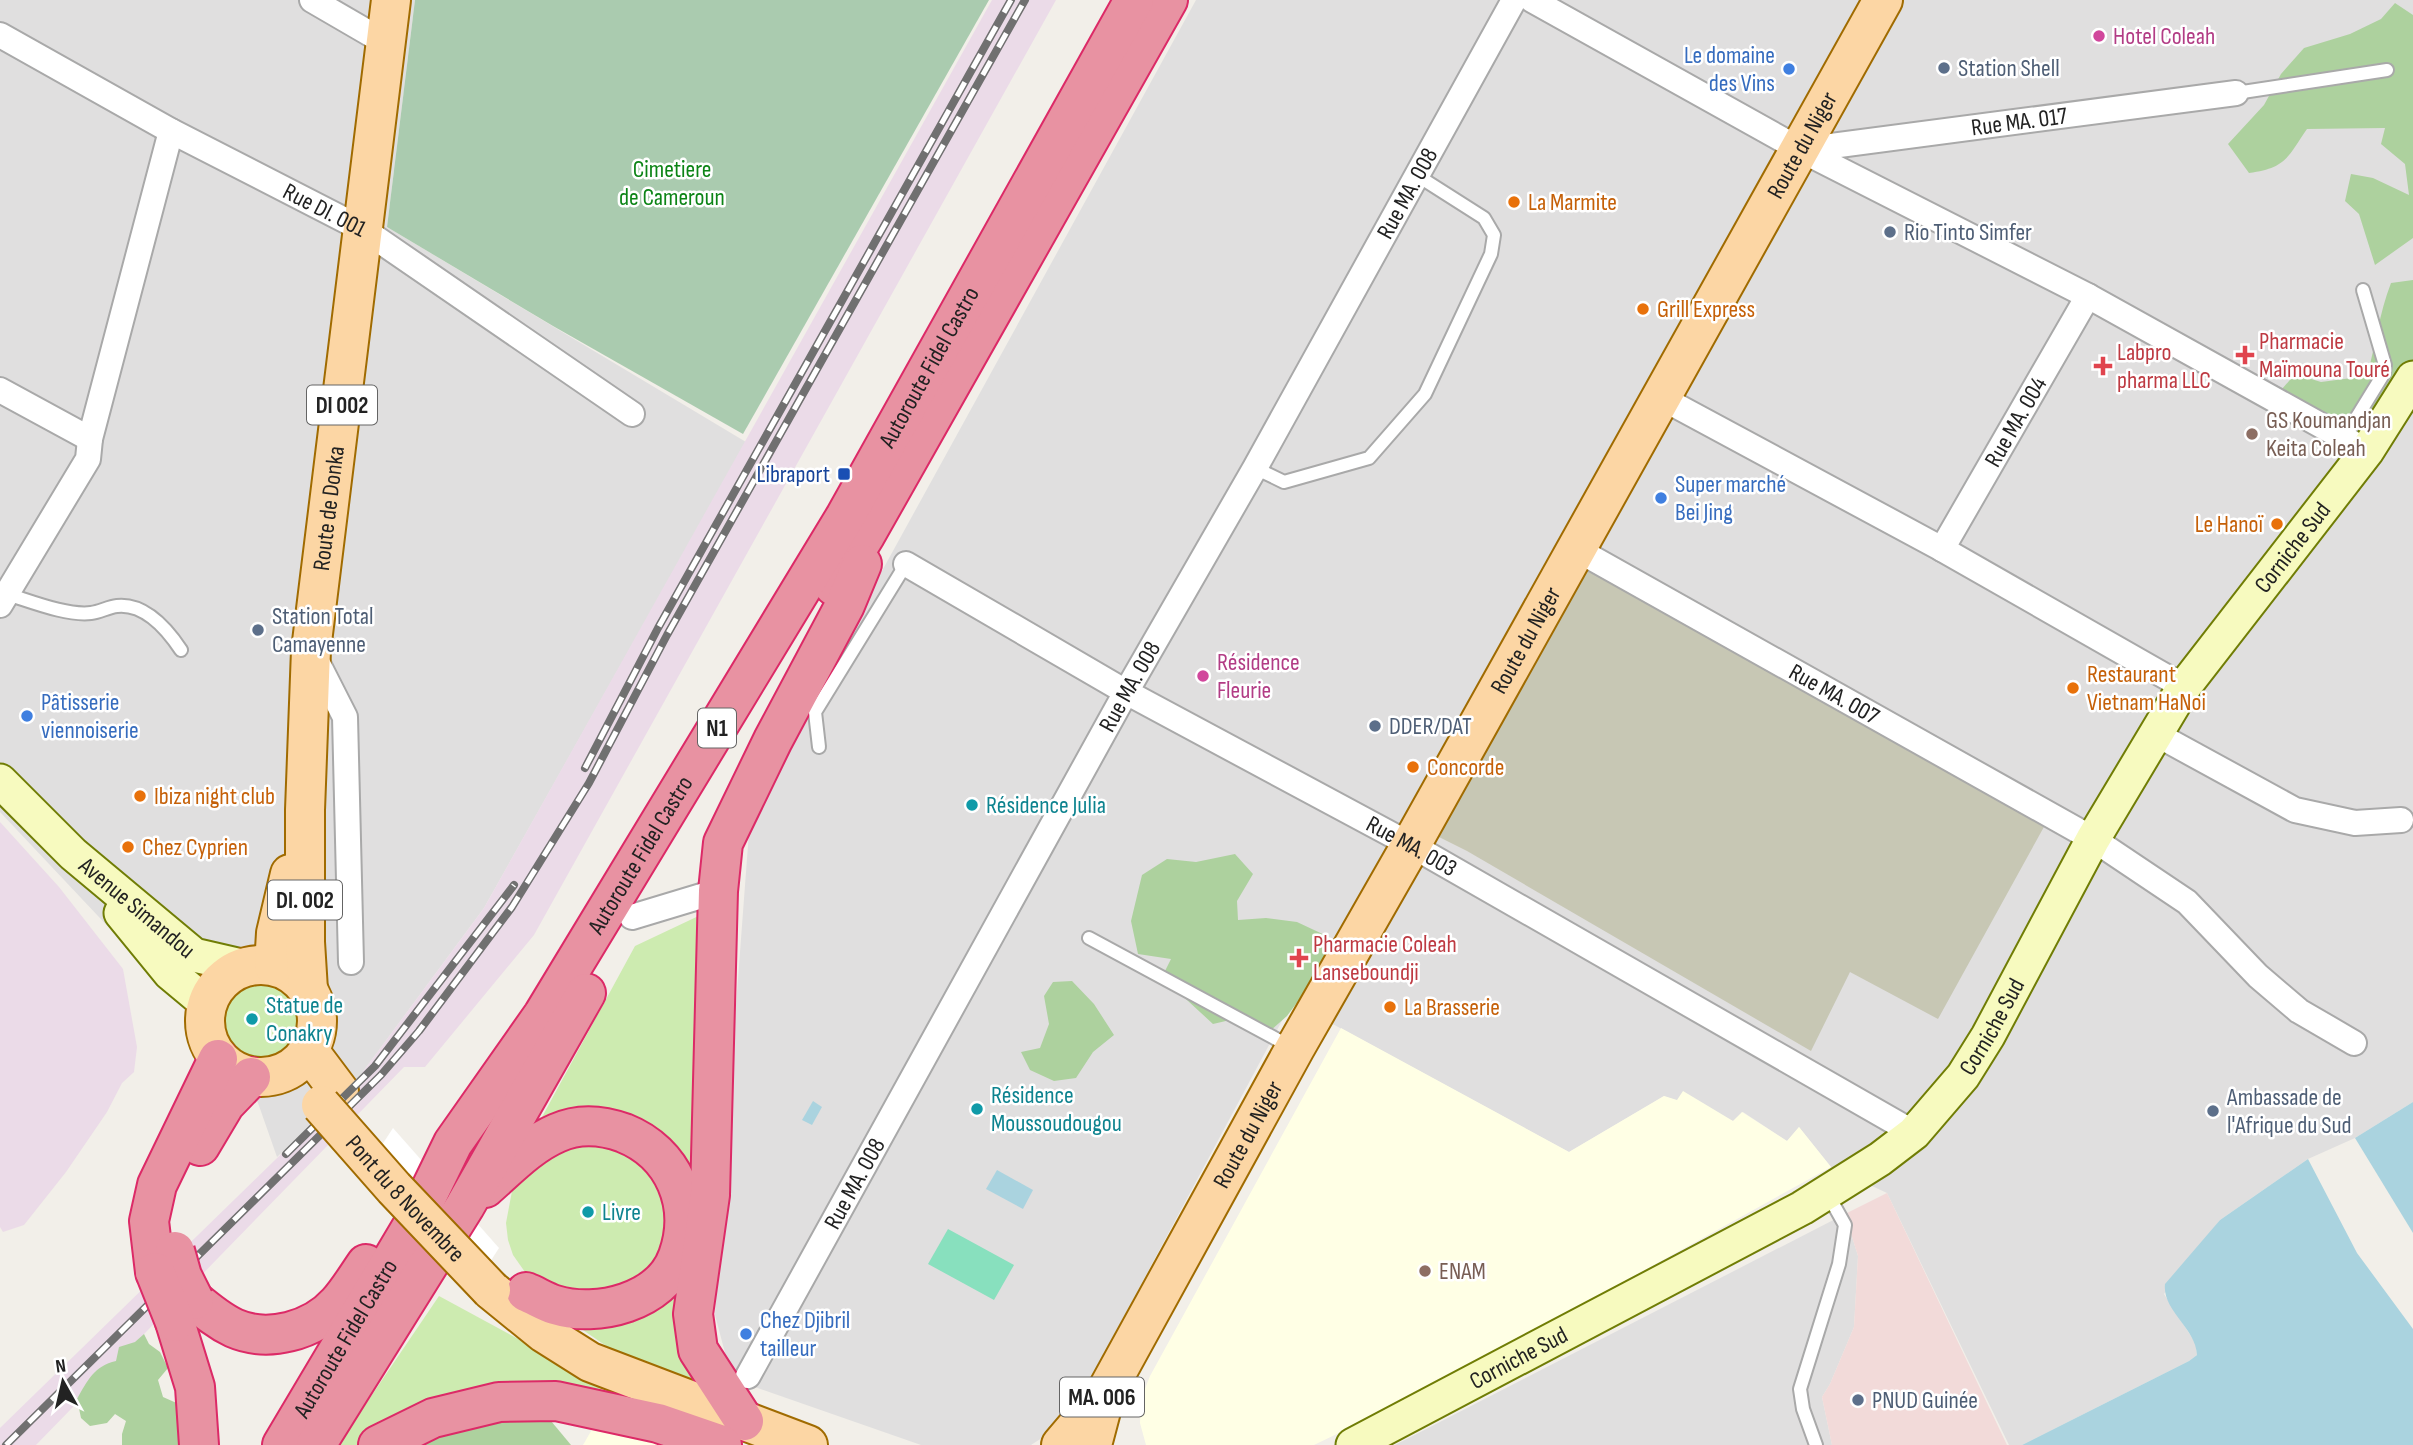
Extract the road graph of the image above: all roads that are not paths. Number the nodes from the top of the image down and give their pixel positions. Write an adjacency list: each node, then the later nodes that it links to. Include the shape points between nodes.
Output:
1 (312, 0): 9 (street)
2 (391, 0): 9 (main road, Route de Donka / DI 002)
3 (1133, 0): 54 (highway, Autoroute Fidel Castro / N1, via 845,517 544,1014)
4 (1168, 0): 25 (highway, Autoroute Fidel Castro / N1)
5 (1514, 0): 14 (street, Rue MA. 008)
6 (1532, 0): 13 (street)
7 (1883, 0): 13 (main road, Route du Niger / MA. 006)
8 (0, 34): 12 (street, Rue DI. 001)
9 (386, 43): 15 (main road, Route de Donka / DI 002)
10 (2387, 70): 11 (lane)
11 (2236, 93): 13 (street, Rue MA. 017)
12 (171, 131): 15 (street, Rue DI. 001); 22 (street)
13 (1801, 150): 17 (street); 20 (main road, Route du Niger / MA. 006)
14 (1418, 176): 24 (street, Rue MA. 008); 24 (lane, via 1484,218 1494,235 1491,254 1425,394 1369,458 1284,482)
15 (364, 230): 21 (street, Rue DI. 001); 31 (main road, Route de Donka / DI 002)
16 (2363, 290): 23 (lane, via 2385,365)
17 (2088, 296): 23 (street); 26 (street, Rue MA. 004)
18 (2413, 378): 23 (main road, Corniche Sud)
19 (0, 390): 22 (street)
20 (1660, 397): 26 (street); 27 (main road, Route du Niger / MA. 006)
21 (632, 414)
22 (90, 439): 29 (street, via 88,459)
23 (2356, 444): 32 (main road, Corniche Sud)
24 (1255, 468): 33 (street, Rue MA. 008)
25 (899, 475): 42 (highway, via 845,605 723,843); 43 (highway, Autoroute Fidel Castro / N1)
26 (1942, 549): 32 (street)
27 (1576, 550): 39 (street, Rue MA. 007); 40 (main road, Route du Niger / MA. 006)
28 (906, 564): 33 (street, Rue MA. 003); 35 (lane, via 815,712)
29 (4, 599): 30 (lane, via 76,612 119,605 144,611)
30 (181, 650)
31 (311, 650): 37 (main road, Route de Donka / DI 002); 45 (street, via 345,718)
32 (2184, 687): 34 (main road, Corniche Sud)
33 (1126, 692): 40 (street, Rue MA. 003); 60 (street, Rue MA. 008)
34 (2156, 734): 38 (street, via 2295,810 2355,823); 39 (main road, Corniche Sud)
35 (819, 747)
36 (0, 781): 41 (main road, Avenue Simandou)
37 (305, 810): 46 (main road, Route de Donka / DI. 002, via 276,933); 47 (main road, Route de Donka / DI. 002)
38 (2401, 820)
39 (2093, 839): 49 (street, Rue MA. 007, via 2187,902 2258,976 2299,1011); 53 (main road, Corniche Sud, via 1988,1037 1963,1076)
40 (1411, 845): 50 (main road, Route du Niger / MA. 006); 53 (street, Rue MA. 003)
41 (73, 854): 46 (main road, Avenue Simandou, via 194,955); 48 (main road, Avenue Simandou, via 170,973)
42 (718, 891): 43 (street); 62 (highway, via 710,1195 693,1314 698,1350)
43 (632, 917): 56 (highway, Autoroute Fidel Castro / N1)
44 (1089, 937): 50 (lane)
45 (351, 962)
46 (260, 966): 47 (main road, via 287,971); 48 (main road, via 229,974)
47 (308, 990): 52 (main road, via 317,1010 317,1031)
48 (206, 1003): 51 (main road, via 205,1033)
49 (2354, 1044)
50 (1294, 1048): 61 (main road, Route du Niger / MA. 006)
51 (218, 1059): 52 (main road, via 239,1074); 57 (highway, via 157,1185 149,1221)
52 (282, 1067): 57 (highway, via 225,1104 185,1174); 58 (main road, Pont du 8 Novembre, bridge, via 330,1098 394,1188)
53 (1914, 1133): 55 (main road, Corniche Sud)
54 (453, 1143): 59 (highway, via 337,1304 312,1323 292,1332 264,1334); 64 (highway, Autoroute Fidel Castro / N1, via 414,1223)
55 (1827, 1192): 70 (main road, Corniche Sud); 71 (lane, via 1845,1225 1839,1265 1800,1389)
56 (465, 1206): 58 (highway, via 536,1144 575,1127 614,1129 646,1143 665,1161 681,1191 684,1224 678,1257 662,1281 617,1307 588,1310 555,1305); 65 (highway, Autoroute Fidel Castro / N1)
57 (165, 1261): 59 (highway, bridge)
58 (509, 1286): 62 (main road, Pont du 8 Novembre, via 519,1315 561,1345)
59 (185, 1311): 63 (highway)
60 (748, 1376)
61 (1106, 1392): 68 (main road, Route du Niger / MA. 006); 69 (main road, Route du Niger / MA. 006)
62 (733, 1433): 66 (highway, via 658,1423 556,1401 499,1402 433,1418); 67 (main road, Pont du 8 Novembre)
63 (199, 1445)
64 (282, 1445)
65 (316, 1445)
66 (378, 1445)
67 (808, 1445)
68 (1061, 1445)
69 (1091, 1445)
70 (1353, 1445)
71 (1816, 1445)

